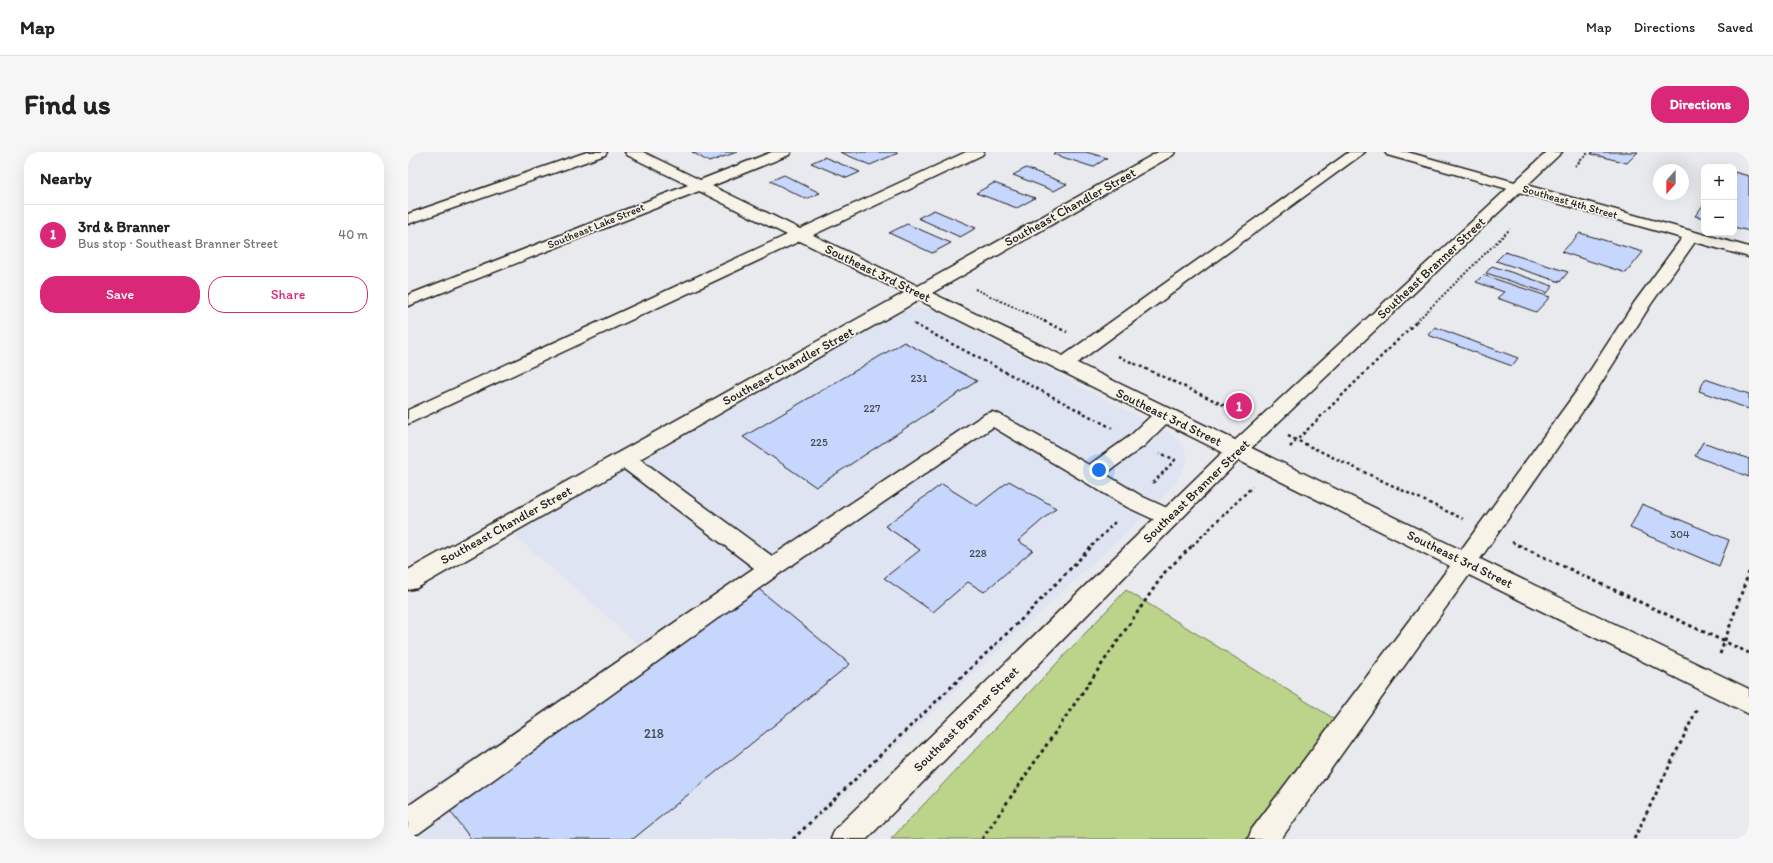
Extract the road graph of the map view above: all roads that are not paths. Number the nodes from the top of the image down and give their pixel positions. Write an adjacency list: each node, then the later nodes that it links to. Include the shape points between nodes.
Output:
1 (600, 152): 11 (street)
2 (632, 152): 9 (street, Southeast 3rd Street)
3 (784, 152): 9 (street, Southeast Lake Street)
4 (977, 152): 12 (street)
5 (1168, 152): 15 (street, Southeast Chandler Street)
6 (1358, 152): 17 (street)
7 (1392, 152): 10 (street, Southeast 4th Street)
8 (1555, 152): 10 (street, Southeast Branner Street)
9 (700, 185): 12 (street, Southeast 3rd Street); 16 (street, Southeast Lake Street)
10 (1518, 187): 13 (street, Southeast 4th Street); 20 (street, Southeast Branner Street)
11 (408, 219)
12 (799, 235): 15 (street, Southeast 3rd Street); 19 (street)
13 (1691, 236): 14 (street, Southeast 4th Street); 24 (street, via 1584,395)
14 (1749, 252)
15 (919, 292): 17 (street, Southeast 3rd Street); 21 (street, Southeast Chandler Street)
16 (408, 301)
17 (1062, 365): 18 (street, Southeast 3rd Street)
18 (1164, 415): 20 (street, Southeast 3rd Street); 22 (street, via 1137,441)
19 (408, 418)
20 (1236, 451): 23 (street, Southeast Branner Street); 24 (street, Southeast 3rd Street)
21 (626, 458): 25 (street); 26 (street, Southeast Chandler Street)
22 (1090, 475): 23 (street); 25 (street, via 992,418)
23 (1168, 518): 29 (street, Southeast Branner Street)
24 (1465, 561): 27 (street, Southeast 3rd Street); 30 (street)
25 (771, 568): 28 (street)
26 (408, 580)
27 (1749, 702)
28 (408, 823)
29 (846, 839)
30 (1263, 839)

